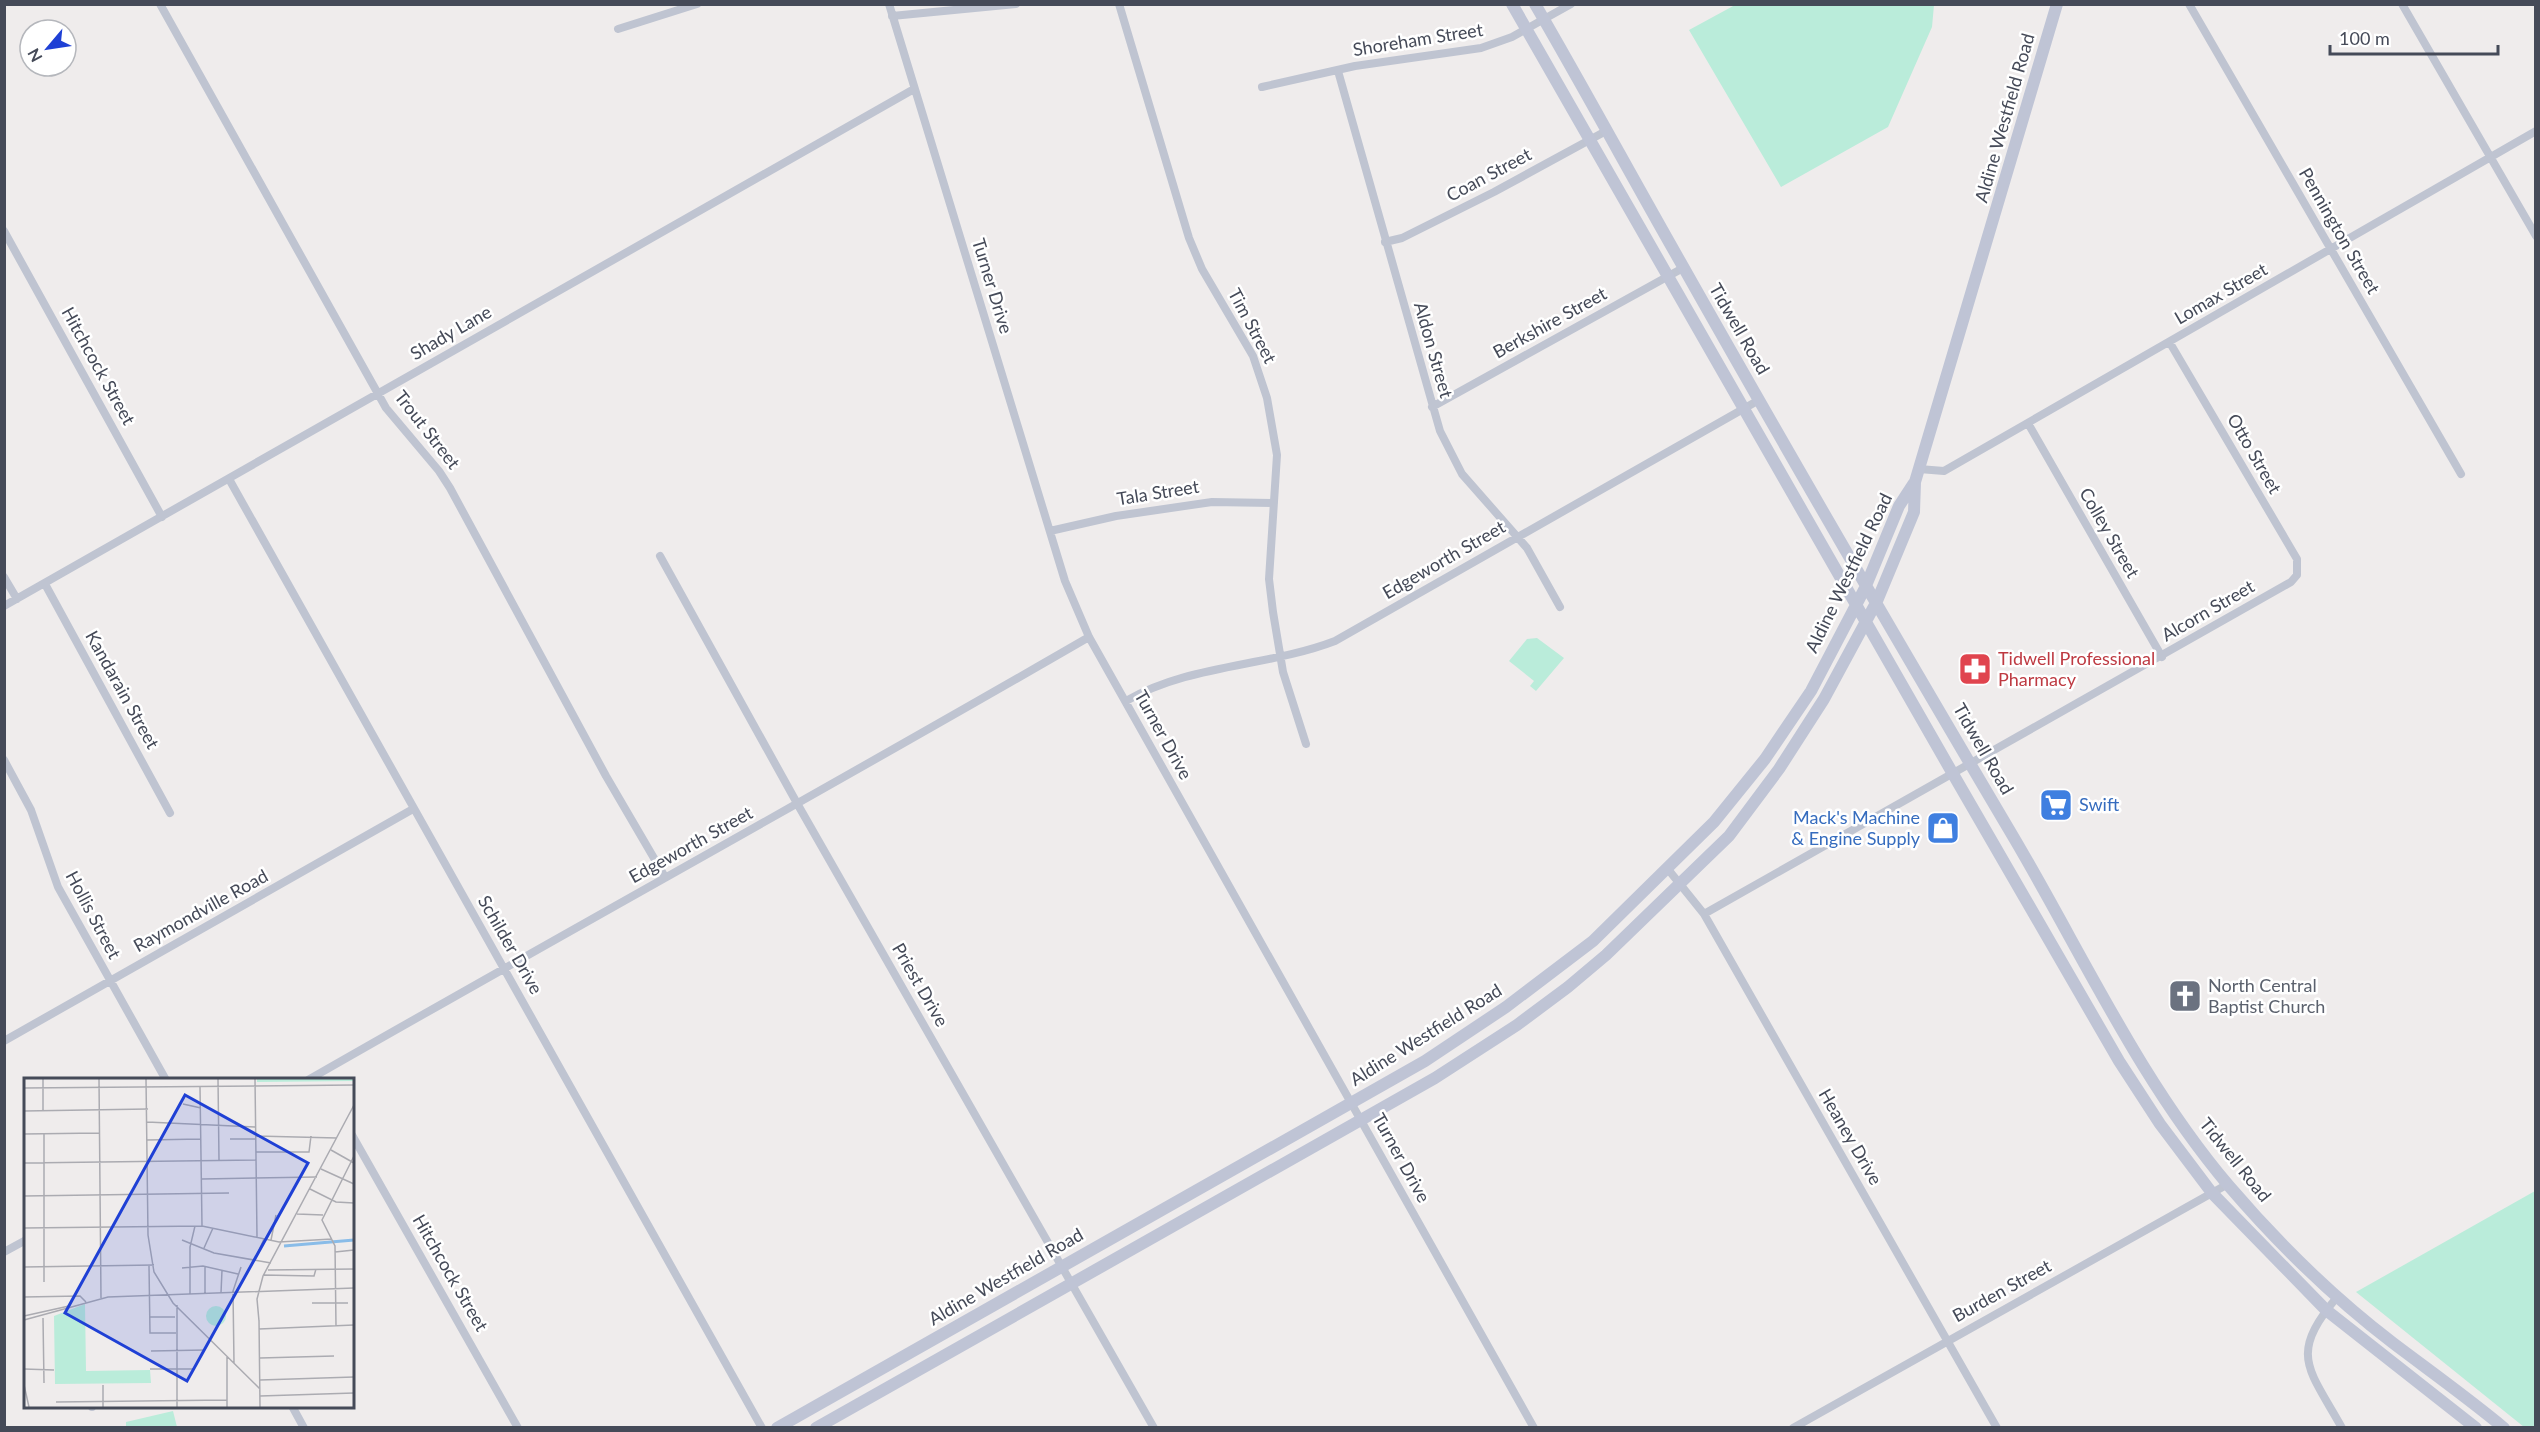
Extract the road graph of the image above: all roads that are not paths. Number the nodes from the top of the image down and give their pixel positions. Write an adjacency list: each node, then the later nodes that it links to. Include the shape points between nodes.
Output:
1 (160, 4): 30 (street, Trout Street)
2 (697, 4): 14 (street)
3 (889, 4): 12 (street, Turner Drive)
4 (1016, 4): 12 (street)
5 (1119, 4): 39 (street, Tim Street, via 1189,238 1202,269 1253,356 1268,398 1277,455)
6 (1512, 4): 15 (main road, Tidwell Road)
7 (1535, 4): 13 (main road, Tidwell Road)
8 (1571, 4): 13 (street, Shoreham Street)
9 (2057, 4): 35 (main road, Aldine Westfield Road)
10 (2189, 4): 26 (street, Pennington Street)
11 (2402, 4): 22 (street)
12 (892, 16): 18 (street, Turner Drive)
13 (1544, 20): 15 (street, Shoreham Street); 19 (main road, Tidwell Road)
14 (618, 29)
15 (1527, 30): 16 (street, Shoreham Street, via 1481,48); 21 (main road, Tidwell Road)
16 (1338, 71): 17 (street, Shoreham Street); 25 (street, Aldon Street)
17 (1262, 87)
18 (914, 89): 30 (street, Shady Lane); 41 (street, Turner Drive)
19 (1606, 131): 21 (street, Coan Street); 27 (main road, Tidwell Road)
20 (2535, 132): 22 (street, Lomax Street)
21 (1589, 140): 25 (street, Coan Street, via 1464,208 1402,238); 28 (main road, Tidwell Road)
22 (2490, 157): 24 (street); 26 (street, Lomax Street)
23 (4, 231): 40 (street, Hitchcock Street)
24 (2535, 236)
25 (1385, 242): 32 (street, Aldon Street)
26 (2331, 249): 29 (street, Lomax Street); 36 (street, Pennington Street)
27 (1683, 268): 28 (street, Berkshire Street); 31 (main road, Tidwell Road)
28 (1667, 277): 32 (street, Berkshire Street); 33 (main road, Tidwell Road)
29 (2170, 343): 34 (street, Lomax Street); 45 (street, Otto Street, via 2296,559 2297,575)
30 (378, 394): 37 (street, Shady Lane); 68 (street, Trout Street, via 450,488 606,776)
31 (1759, 400): 33 (street, Edgeworth Street); 47 (main road, Tidwell Road)
32 (1432, 407): 42 (street, Aldon Street, via 1462,474)
33 (1743, 410): 42 (street, Edgeworth Street); 50 (main road, Tidwell Road)
34 (2028, 425): 35 (street, Lomax Street, via 1944,471); 56 (street, Colley Street)
35 (1919, 469): 38 (main road, Aldine Westfield Road)
36 (2461, 474)
37 (229, 479): 40 (street, Shady Lane); 65 (street, Schilder Drive)
38 (1915, 482): 47 (main road, Aldine Westfield Road, via 1899,506); 49 (main road, Aldine Westfield Road, via 1914,512)
39 (1274, 503): 41 (street, Tala Street, via 1212,502 1116,516); 55 (street, Tim Street, via 1269,579)
40 (162, 517): 46 (street, Shady Lane)
41 (1050, 531): 54 (street, Turner Drive, via 1065,581)
42 (1519, 537): 52 (street, Aldon Street); 55 (street, Edgeworth Street, via 1335,641)
43 (660, 556): 64 (street, Priest Drive)
44 (4, 577): 48 (street)
45 (2291, 582): 56 (street, Alcorn Street)
46 (45, 584): 48 (street, Shady Lane); 66 (street, Kandarain Street)
47 (1867, 584): 49 (main road, Tidwell Road); 50 (main road, Aldine Westfield Road)
48 (17, 599): 51 (street, Shady Lane)
49 (1876, 601): 53 (main road, Aldine Westfield Road); 61 (main road, Tidwell Road)
50 (1857, 603): 53 (main road, Tidwell Road); 59 (main road, Aldine Westfield Road, via 1811,691)
51 (4, 606)
52 (1560, 607)
53 (1866, 620): 62 (main road, Aldine Westfield Road, via 1824,699); 63 (main road, Tidwell Road)
54 (1089, 637): 57 (street, Turner Drive); 64 (street, Edgeworth Street)
55 (1280, 657): 57 (street, Edgeworth Street, via 1175,681); 58 (street, Tim Street)
56 (2162, 657): 61 (street, Alcorn Street)
57 (1126, 701): 80 (street, Turner Drive)
58 (1306, 744)
59 (1765, 759): 62 (main road); 67 (main road, Aldine Westfield Road, via 1713,823)
60 (4, 760): 74 (street, Hollis Street, via 39,831 53,876)
61 (1970, 764): 63 (street, Alcorn Street); 70 (main road, Tidwell Road)
62 (1779, 769): 69 (main road, Aldine Westfield Road, via 1729,836)
63 (1953, 774): 71 (main road, Tidwell Road); 72 (street, Alcorn Street)
64 (798, 805): 68 (street, Edgeworth Street); 89 (street, Priest Drive)
65 (413, 809): 73 (street, Schilder Drive); 74 (street, Raymondville Road)
66 (170, 813)
67 (1667, 868): 69 (street, Heaney Drive); 80 (main road, Aldine Westfield Road, via 1593,940 1546,978 1425,1061)
68 (665, 876): 73 (street, Edgeworth Street)
69 (1679, 884): 72 (street, Heaney Drive); 81 (main road, Aldine Westfield Road, via 1606,955 1540,1008 1435,1077)
70 (2046, 892): 71 (main road); 76 (main road, Tidwell Road)
71 (2026, 900): 77 (main road, Tidwell Road)
72 (1704, 914): 93 (street, Heaney Drive)
73 (504, 969): 78 (street, Edgeworth Street); 100 (street, Schilder Drive)
74 (110, 980): 75 (street, Raymondville Road); 79 (street, Hollis Street)
75 (4, 1041)
76 (2133, 1053): 77 (main road); 83 (main road, Tidwell Road)
77 (2119, 1061): 85 (main road, Tidwell Road)
78 (319, 1077)
79 (165, 1078)
80 (1351, 1103): 81 (street, Turner Drive); 84 (main road, Aldine Westfield Road)
81 (1360, 1119): 86 (main road, Aldine Westfield Road); 104 (street, Turner Drive)
82 (354, 1140): 99 (street, Hitchcock Street)
83 (2228, 1184): 85 (street, Burden Street); 91 (main road, Tidwell Road)
84 (1203, 1186): 86 (main road); 89 (main road, Aldine Westfield Road)
85 (2212, 1193): 92 (main road, Tidwell Road); 93 (street, Burden Street)
86 (1212, 1202): 90 (main road, Aldine Westfield Road)
87 (24, 1241): 88 (street)
88 (4, 1252)
89 (1062, 1267): 90 (street, Priest Drive); 94 (main road, Aldine Westfield Road)
90 (1071, 1283): 95 (main road, Aldine Westfield Road); 103 (street, Priest Drive)
91 (2338, 1296): 92 (street); 110 (main road, Tidwell Road, via 2391,1342)
92 (2326, 1310): 96 (main road, Tidwell Road); 107 (street, via 2310,1334 2308,1360 2316,1383)
93 (1946, 1341): 105 (street, Burden Street); 106 (street, Heaney Drive)
94 (912, 1351): 95 (main road); 101 (main road, Aldine Westfield Road)
95 (921, 1368): 102 (main road, Aldine Westfield Road)
96 (2434, 1394): 108 (main road); 109 (main road, Tidwell Road)
97 (293, 1408): 98 (street)
98 (304, 1428)
99 (518, 1428)
100 (762, 1428)
101 (777, 1428)
102 (816, 1428)
103 (1154, 1428)
104 (1534, 1428)
105 (1793, 1428)
106 (1996, 1428)
107 (2342, 1428)
108 (2466, 1428)
109 (2476, 1428)
110 (2504, 1428)

